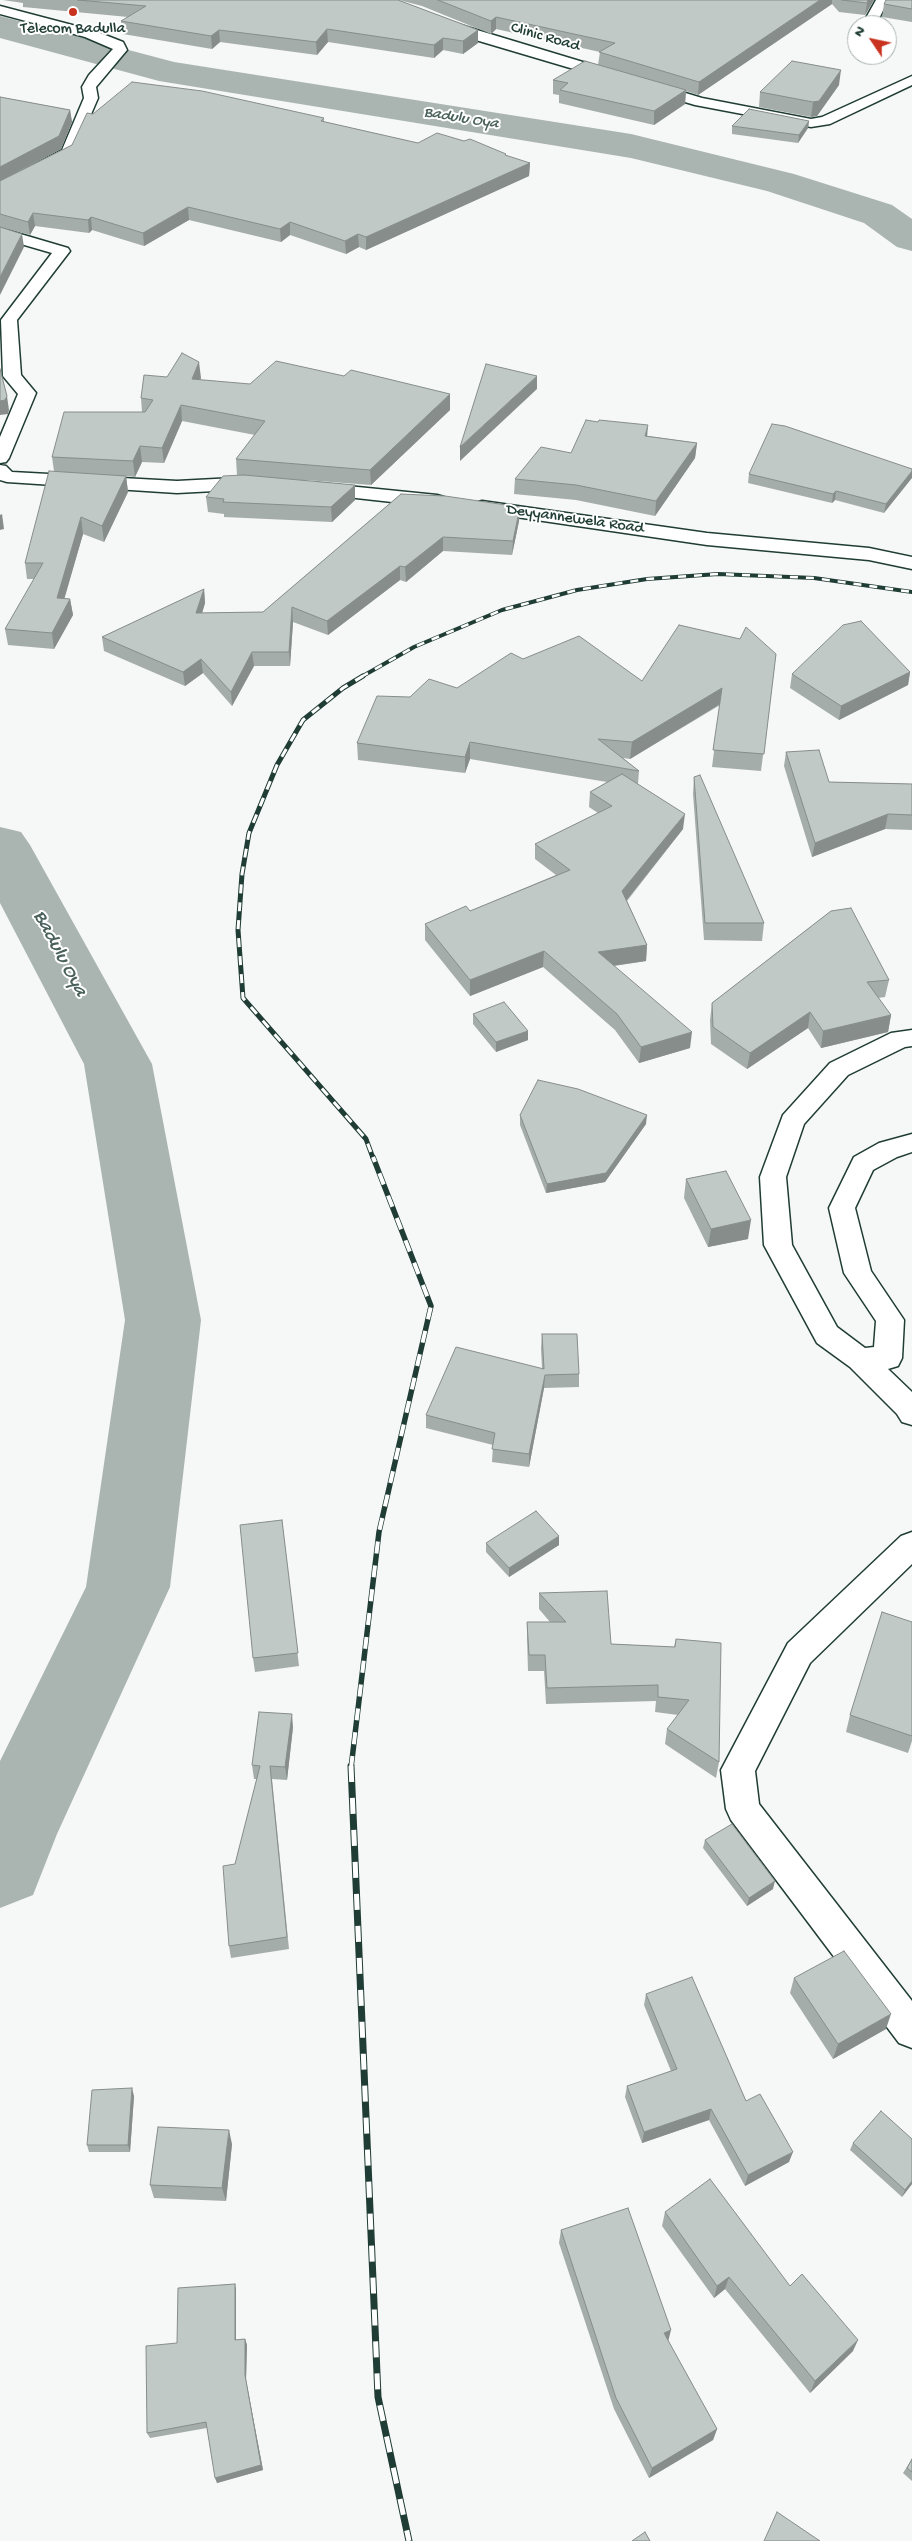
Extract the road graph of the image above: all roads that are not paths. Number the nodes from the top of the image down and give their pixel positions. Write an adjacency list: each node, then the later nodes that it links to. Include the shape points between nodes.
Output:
1 (882, 0): 3 (street)
2 (0, 10): 6 (street, via 90,34 118,45 120,50 94,78 90,87 91,98 68,153)
3 (875, 15)
4 (434, 19): 5 (street, Clinic Road, via 474,35 700,102 811,123 825,121)
5 (912, 80)
6 (0, 189)
7 (0, 233): 8 (street, via 62,251 9,320 12,376 27,394)
8 (0, 458)
9 (0, 470): 10 (street, via 7,477 157,486 245,482)
10 (274, 485)
11 (303, 487): 12 (street, Deyyannewela Road, via 400,496 707,538 869,554)
12 (912, 563)
13 (912, 1038): 15 (street, via 900,1039 839,1070 792,1121 774,1177 778,1245 827,1335)
14 (912, 1143): 15 (street, via 888,1150 863,1164 842,1208 858,1273 890,1320 888,1358)
15 (860, 1359): 16 (street, via 910,1407)
16 (912, 1414)
17 (912, 1545): 18 (street, via 799,1653 738,1770 743,1809)
18 (912, 2030)

